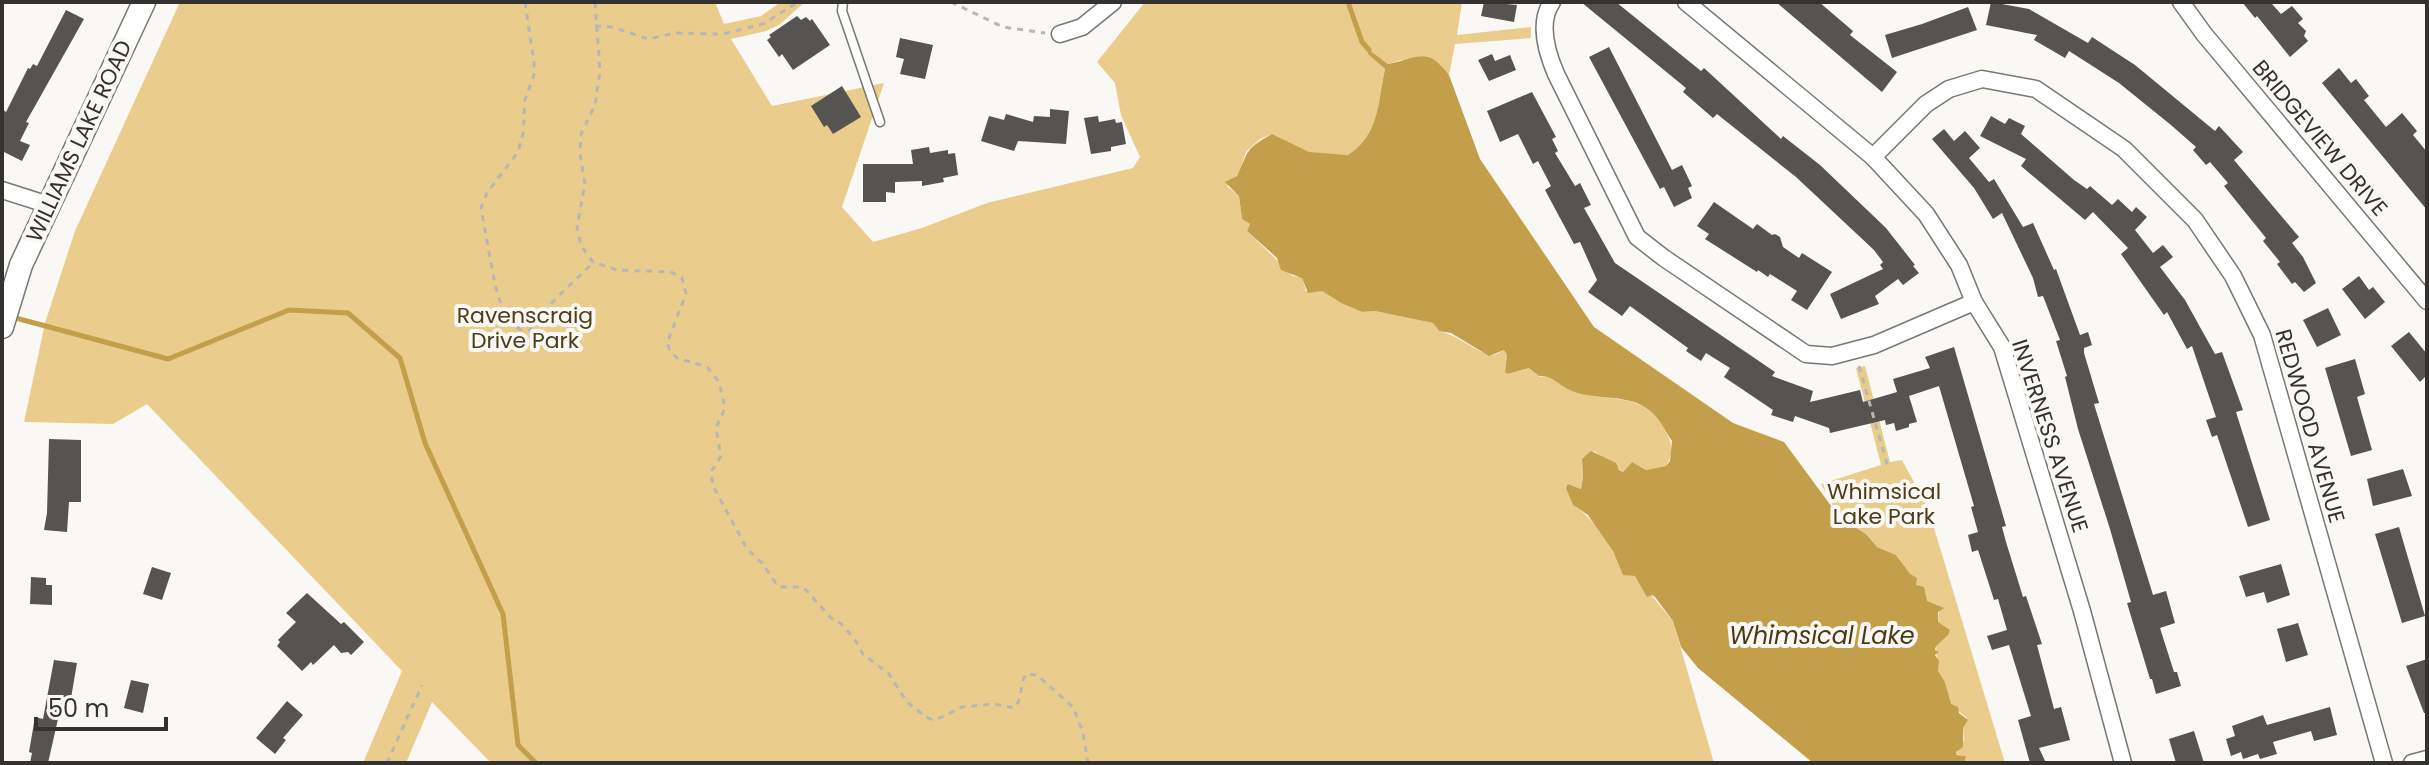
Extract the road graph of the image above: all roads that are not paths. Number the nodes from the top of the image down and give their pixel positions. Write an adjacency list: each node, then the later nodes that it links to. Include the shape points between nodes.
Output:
1 (144, 2): 11 (main road, WILLIAMS LAKE ROAD)
2 (843, 2): 8 (lane)
3 (1113, 2): 7 (street, via 1082,27)
4 (1552, 2): 13 (street, via 1545,25 1548,56 1637,237 1664,258 1806,354 1832,356 1874,345)
5 (1686, 2): 9 (street, INVERNESS AVENUE)
6 (2181, 2): 12 (street, BRIDGEVIEW DRIVE)
7 (1060, 34)
8 (880, 122)
9 (1873, 157): 13 (street, INVERNESS AVENUE, via 1926,214 1959,265); 17 (street, REDWOOD AVENUE, via 1926,104 1949,89 1982,79 2036,89 2124,149 2195,220 2233,276 2262,335)
10 (2, 190): 11 (street)
11 (49, 205): 14 (main road, WILLIAMS LAKE ROAD, via 21,265)
12 (2427, 301)
13 (1974, 302): 16 (street, INVERNESS AVENUE, via 2002,347)
14 (2, 327)
15 (2427, 759): 18 (street)
16 (2123, 763)
17 (2384, 763)
18 (2412, 763)

